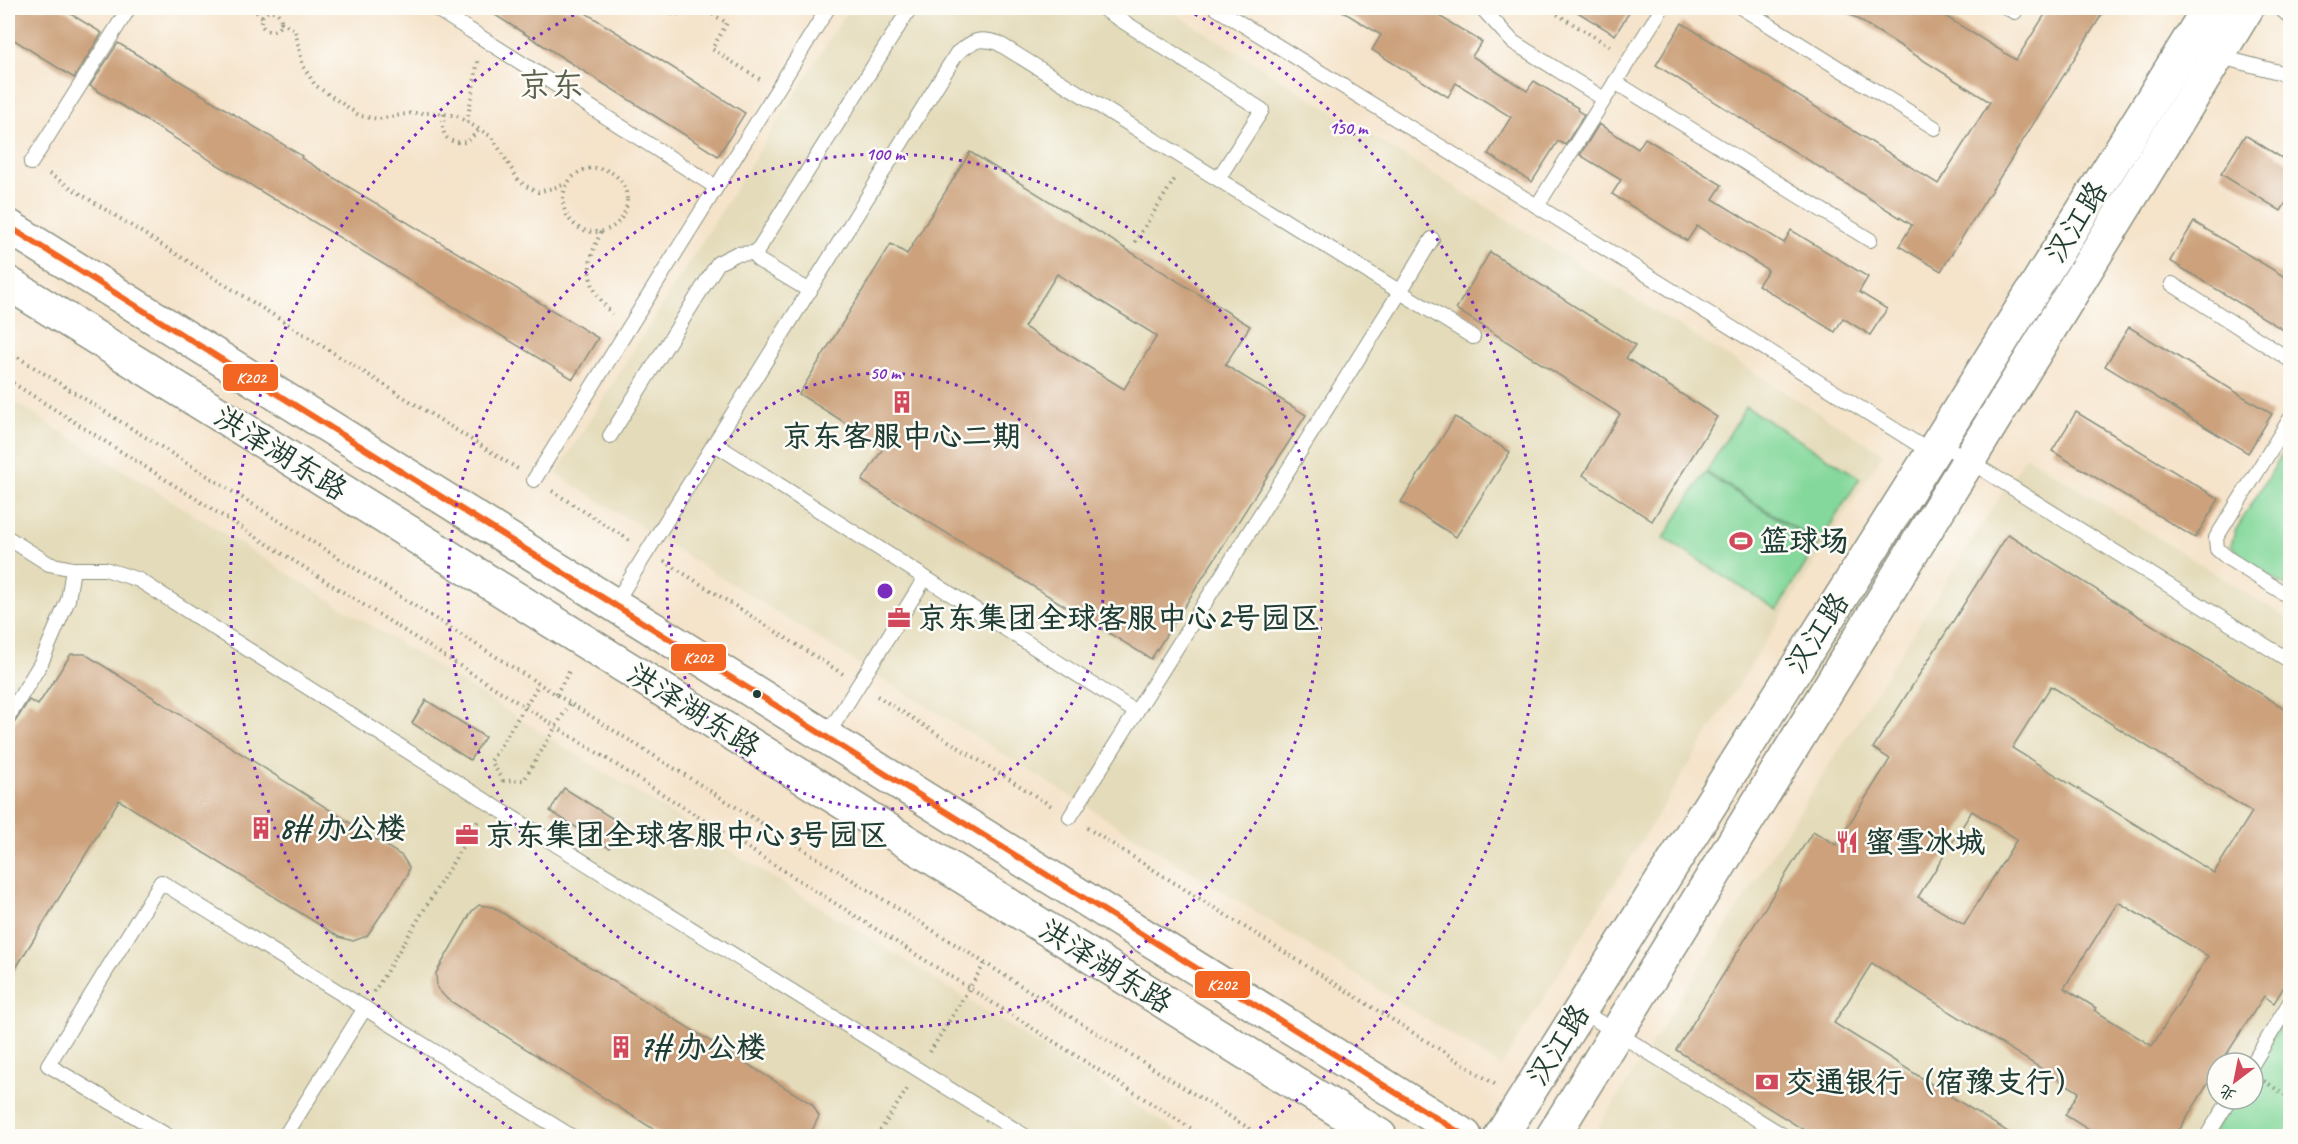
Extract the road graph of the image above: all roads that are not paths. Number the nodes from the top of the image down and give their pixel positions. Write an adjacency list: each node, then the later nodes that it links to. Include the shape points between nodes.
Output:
1 (129, 8): 19 (lane)
2 (435, 8): 21 (lane)
3 (828, 8): 21 (lane)
4 (910, 8): 26 (lane)
5 (1102, 8): 20 (lane, via 1262,110)
6 (1216, 8): 22 (lane)
7 (1482, 8): 17 (lane, via 1513,42)
8 (1662, 8): 16 (lane)
9 (1742, 8): 18 (lane)
10 (2209, 8): 36 (main road, 汉江路)
11 (2247, 8): 14 (main road, 汉江路)
12 (2280, 8): 13 (lane)
13 (2290, 17)
14 (2217, 56): 15 (lane); 37 (main road, 汉江路)
15 (2290, 75)
16 (1615, 82): 17 (lane); 25 (lane)
17 (1604, 99): 22 (lane)
18 (1935, 128)
19 (31, 163)
20 (1218, 179): 29 (lane, via 998,43 973,41 957,53); 30 (lane)
21 (716, 187): 38 (lane)
22 (1537, 206): 36 (lane)
23 (8, 226): 43 (main road, 洪泽湖东路)
24 (1432, 239): 30 (lane)
25 (1870, 240)
26 (756, 253): 29 (lane, via 758,260); 34 (lane, via 736,254 718,263)
27 (8, 283): 59 (main road, 洪泽湖东路)
28 (2172, 284): 32 (lane)
29 (810, 291): 35 (lane)
30 (1400, 292): 31 (lane); 45 (lane)
31 (1473, 337)
32 (2290, 360)
33 (2290, 419): 42 (lane, via 2216,538 2217,549 2229,559)
34 (610, 436)
35 (715, 444): 41 (lane); 43 (lane)
36 (1936, 448): 37 (lane); 51 (main road, 汉江路)
37 (1969, 461): 44 (lane); 52 (main road, 汉江路)
38 (534, 480)
39 (8, 538): 40 (lane, via 49,564)
40 (73, 569): 46 (lane, via 68,600 41,663); 58 (lane, via 105,569 139,580)
41 (925, 578): 45 (lane); 47 (lane)
42 (2290, 597)
43 (614, 605): 47 (main road, 洪泽湖东路)
44 (2290, 661)
45 (1136, 712): 48 (lane)
46 (8, 717)
47 (825, 738): 60 (main road, 洪泽湖东路)
48 (1070, 818)
49 (2290, 1002): 53 (lane)
50 (364, 1008): 55 (lane, via 161,882 48,1065); 56 (lane); 57 (lane)
51 (1580, 1010): 52 (lane); 61 (main road, 汉江路)
52 (1617, 1033): 62 (main road, 汉江路); 63 (lane)
53 (2260, 1051)
54 (2223, 1111): 64 (lane)
55 (168, 1137)
56 (285, 1137)
57 (571, 1137)
58 (1025, 1137)
59 (1380, 1137)
60 (1465, 1137)
61 (1501, 1137)
62 (1553, 1137)
63 (1784, 1137)
64 (2207, 1137)

